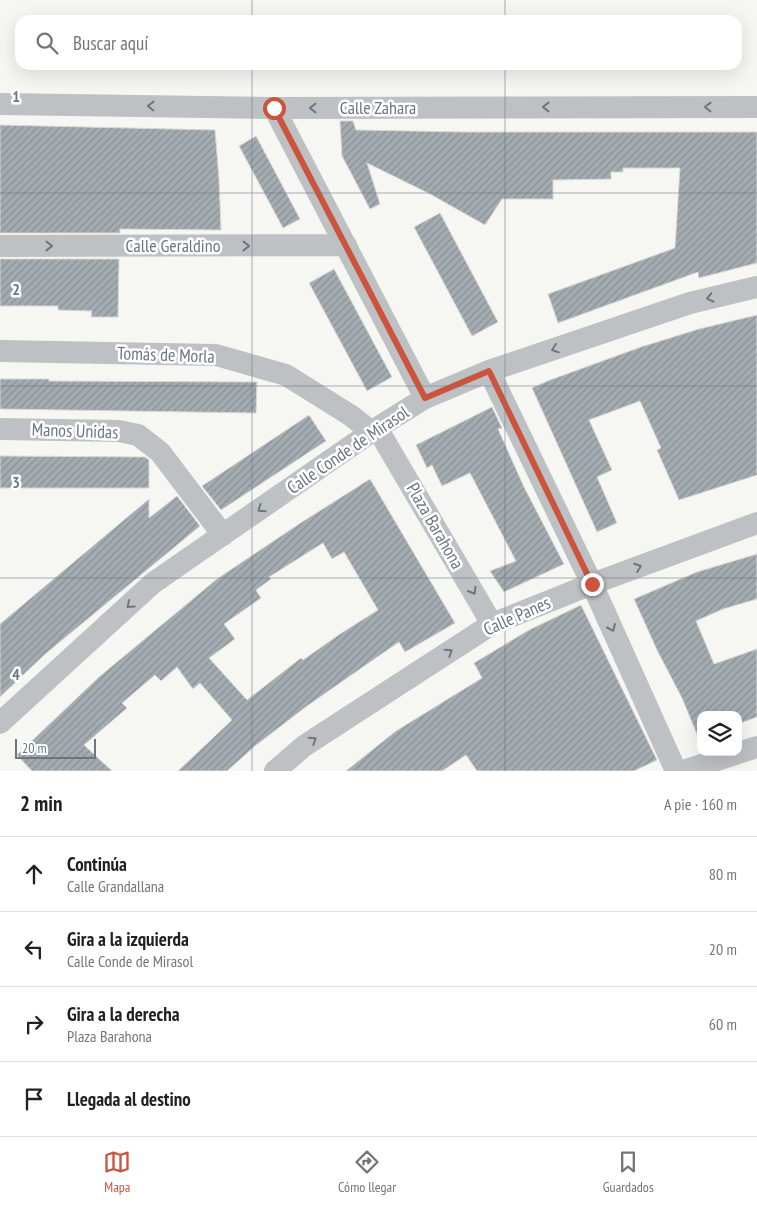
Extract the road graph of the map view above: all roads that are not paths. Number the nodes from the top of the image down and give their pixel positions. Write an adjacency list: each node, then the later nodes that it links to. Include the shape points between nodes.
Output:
1 (0, 104): 3 (street, Calle Zahara, one-way to 1)
2 (757, 107): 3 (street, Calle Zahara, one-way to 3)
3 (274, 108): 5 (street)
4 (0, 246): 5 (street, Calle Geraldino, one-way to 5)
5 (346, 246): 9 (street)
6 (757, 287): 8 (street, Calle Conde de Mirasol, one-way to 8, via 690,303)
7 (0, 351): 11 (street, Tomás de Morla, via 216,355 286,376)
8 (489, 371): 9 (street, Calle Conde de Mirasol); 14 (street)
9 (425, 398): 11 (street, Calle Conde de Mirasol)
10 (0, 429): 13 (street, Manos Unidas, via 119,431 138,436 160,452)
11 (375, 430): 13 (street, Calle Conde de Mirasol, one-way to 13); 15 (street, Plaza Barahona, one-way to 15)
12 (757, 523): 14 (street, Calle Panes, one-way to 12)
13 (223, 535): 16 (street, Calle Conde de Mirasol, one-way to 16, via 153,584)
14 (592, 584): 15 (street, Calle Panes); 19 (street, one-way to 19)
15 (492, 624): 18 (street, Calle Panes, one-way to 15, via 304,746)
16 (0, 724)
17 (757, 747): 20 (street)
18 (275, 771)
19 (676, 771)
20 (684, 771)

